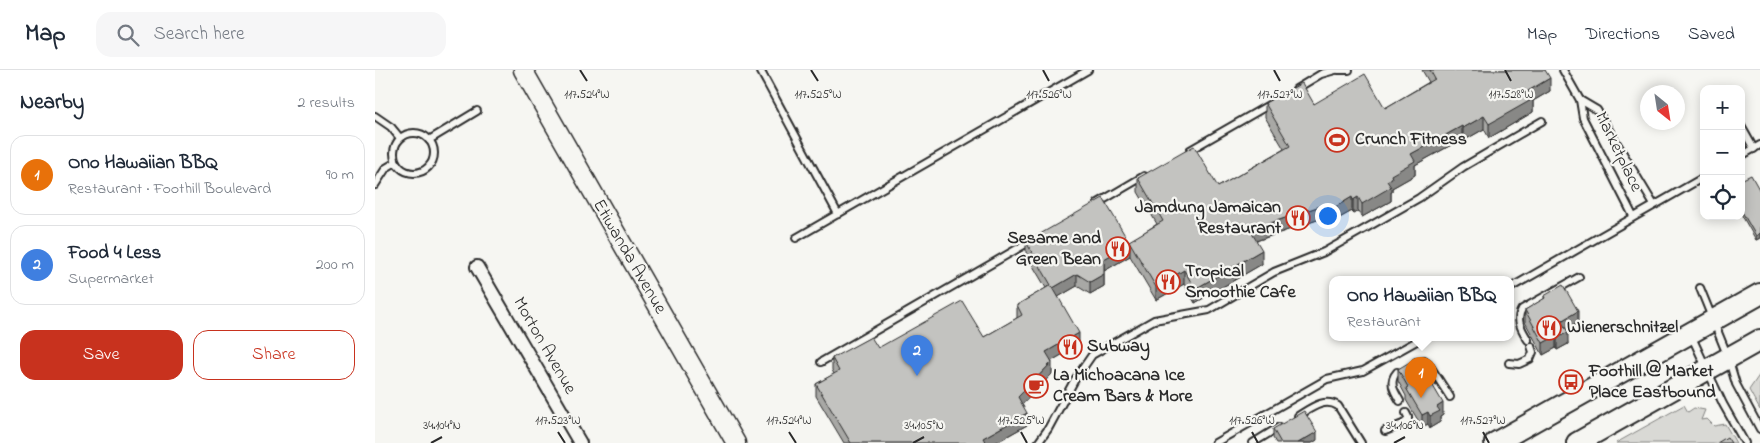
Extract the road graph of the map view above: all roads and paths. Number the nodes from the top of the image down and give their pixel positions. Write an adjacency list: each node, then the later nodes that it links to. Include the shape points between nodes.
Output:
1 (523, 70): 52 (main road, Etiwanda Avenue)
2 (760, 70): 25 (lane)
3 (1088, 70): 25 (lane)
4 (1337, 70): 5 (lane); 7 (lane, via 1321,74)
5 (1349, 70)
6 (1563, 70): 9 (lane, Marketplace)
7 (1287, 94)
8 (1278, 99): 17 (lane)
9 (1579, 100): 23 (lane, Marketplace, via 1597,110); 26 (lane, Marketplace, via 1583,118)
10 (477, 111): 15 (lane)
11 (375, 116): 14 (lane)
12 (1542, 121): 53 (lane, via 1463,167 1419,198 1324,252 1274,272 1209,310 1154,320 1092,355 1073,381)
13 (1744, 130): 16 (lane)
14 (400, 138): 15 (lane, via 418,133); 19 (lane, via 394,150)
15 (429, 140): 19 (lane, via 433,159 425,169 406,171)
16 (1757, 147): 18 (lane)
17 (1182, 154)
18 (1745, 154)
19 (396, 162): 22 (lane, via 386,168)
20 (1150, 173): 24 (lane)
21 (1700, 179): 23 (lane)
22 (375, 185)
23 (1654, 205): 26 (lane)
24 (1092, 206)
25 (838, 214): 28 (lane)
26 (1633, 216): 31 (lane)
27 (1040, 236): 39 (lane)
28 (796, 238)
29 (477, 267): 51 (street, Morton Avenue)
30 (1579, 277): 40 (lane, via 1523,308 1519,320 1533,352 1530,359 1519,364)
31 (1514, 286)
32 (1700, 288): 34 (lane)
33 (1760, 294): 34 (main road)
34 (1713, 321): 35 (main road); 38 (lane)
35 (1691, 334): 42 (lane); 57 (main road)
36 (1760, 340): 38 (main road)
37 (1417, 341): 54 (lane, via 1363,371 1327,378)
38 (1728, 358): 42 (main road); 49 (lane, via 1736,384)
39 (821, 362)
40 (1509, 363)
41 (1410, 365): 44 (lane, via 1418,360 1428,363)
42 (1706, 370): 58 (main road); 59 (lane)
43 (1397, 372): 45 (lane, via 1392,384)
44 (1450, 397)
45 (1400, 401)
46 (1406, 412): 50 (lane, via 1408,420)
47 (1298, 416): 56 (lane, via 1322,403 1334,403)
48 (1279, 427): 55 (lane)
49 (1760, 429)
50 (1385, 431)
51 (580, 443)
52 (736, 443)
53 (1038, 443)
54 (1215, 443)
55 (1253, 443)
56 (1361, 443)
57 (1495, 443)
58 (1577, 443)
59 (1745, 443)

